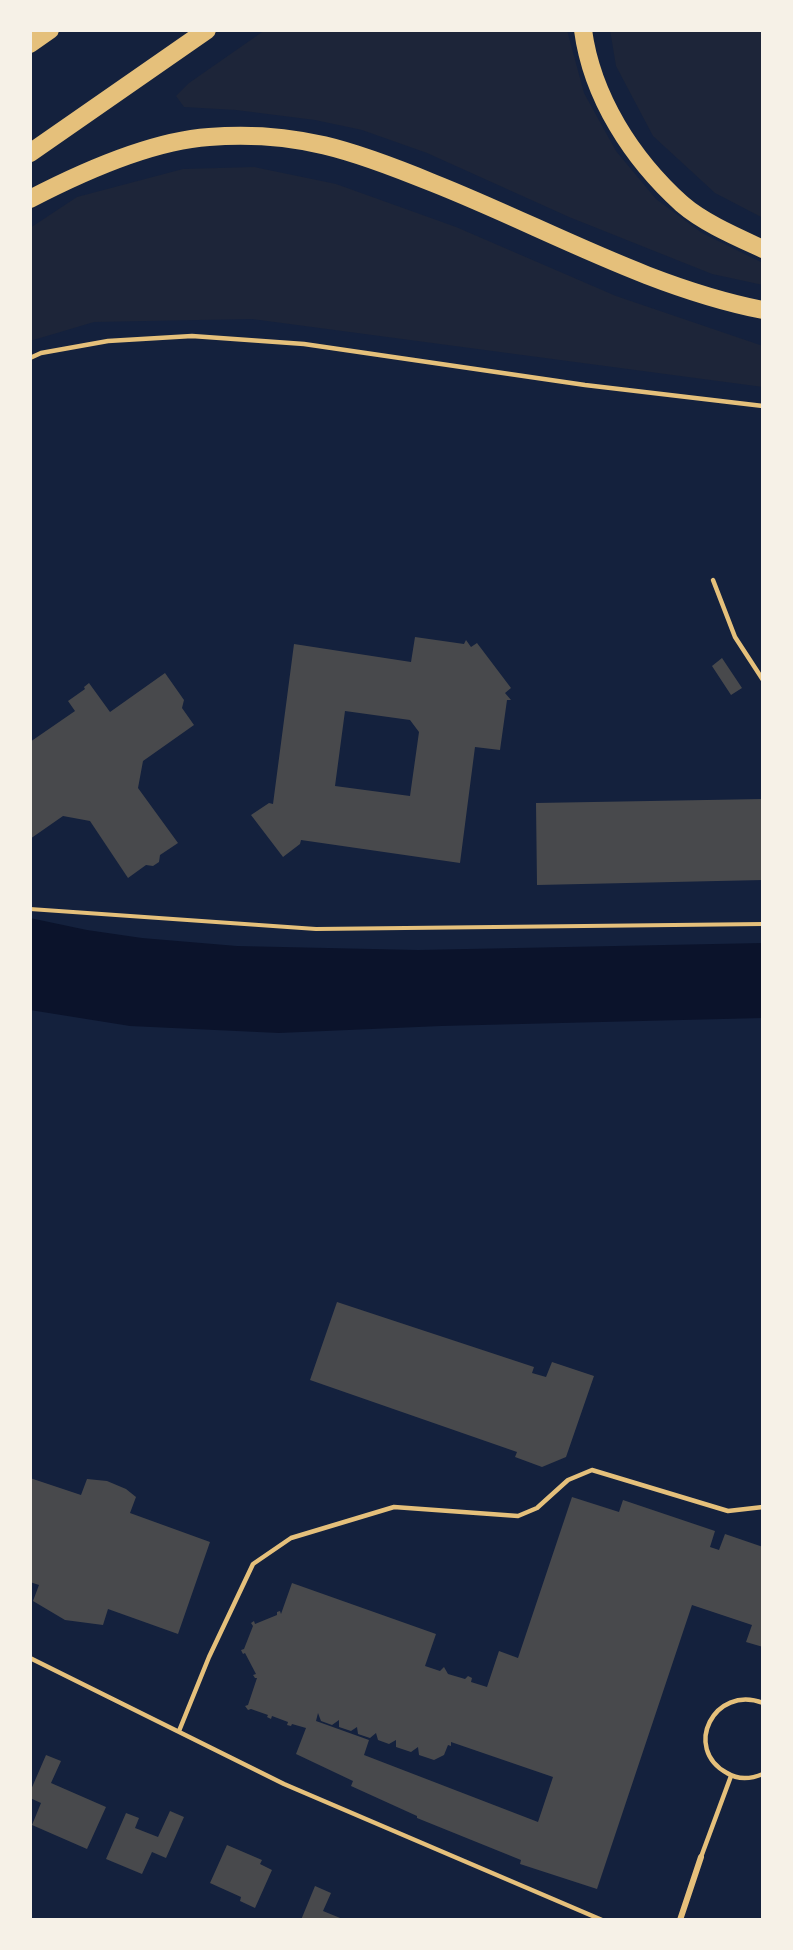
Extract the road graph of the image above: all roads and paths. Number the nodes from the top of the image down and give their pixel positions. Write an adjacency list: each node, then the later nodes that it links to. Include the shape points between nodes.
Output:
1 (50, 30): 4 (highway)
2 (207, 30): 5 (highway)
3 (583, 30): 7 (highway, via 600,92 624,137 650,172 684,205)
4 (30, 44)
5 (30, 153)
6 (30, 199): 8 (highway, via 82,174 158,147 207,137 287,137 337,147 393,166 630,268 707,296)
7 (763, 249)
8 (763, 310)
9 (30, 358): 10 (lane, via 108,341 192,336 304,344 585,385)
10 (763, 406)
11 (713, 580): 12 (lane, via 735,637)
12 (763, 680)
13 (30, 909): 14 (path, via 316,929)
14 (763, 924)
15 (763, 1507): 18 (lane, via 728,1511 592,1470 568,1480 537,1508 518,1516 394,1507 291,1538 253,1564)
16 (30, 1658): 18 (lane)
17 (763, 1703): 20 (lane, via 734,1700 717,1710 707,1727 706,1747 710,1756 715,1765)
18 (179, 1731): 22 (lane, via 284,1784)
19 (763, 1774): 20 (lane, via 751,1778)
20 (731, 1776): 21 (lane)
21 (701, 1857): 23 (street)
22 (602, 1920)
23 (680, 1920)

